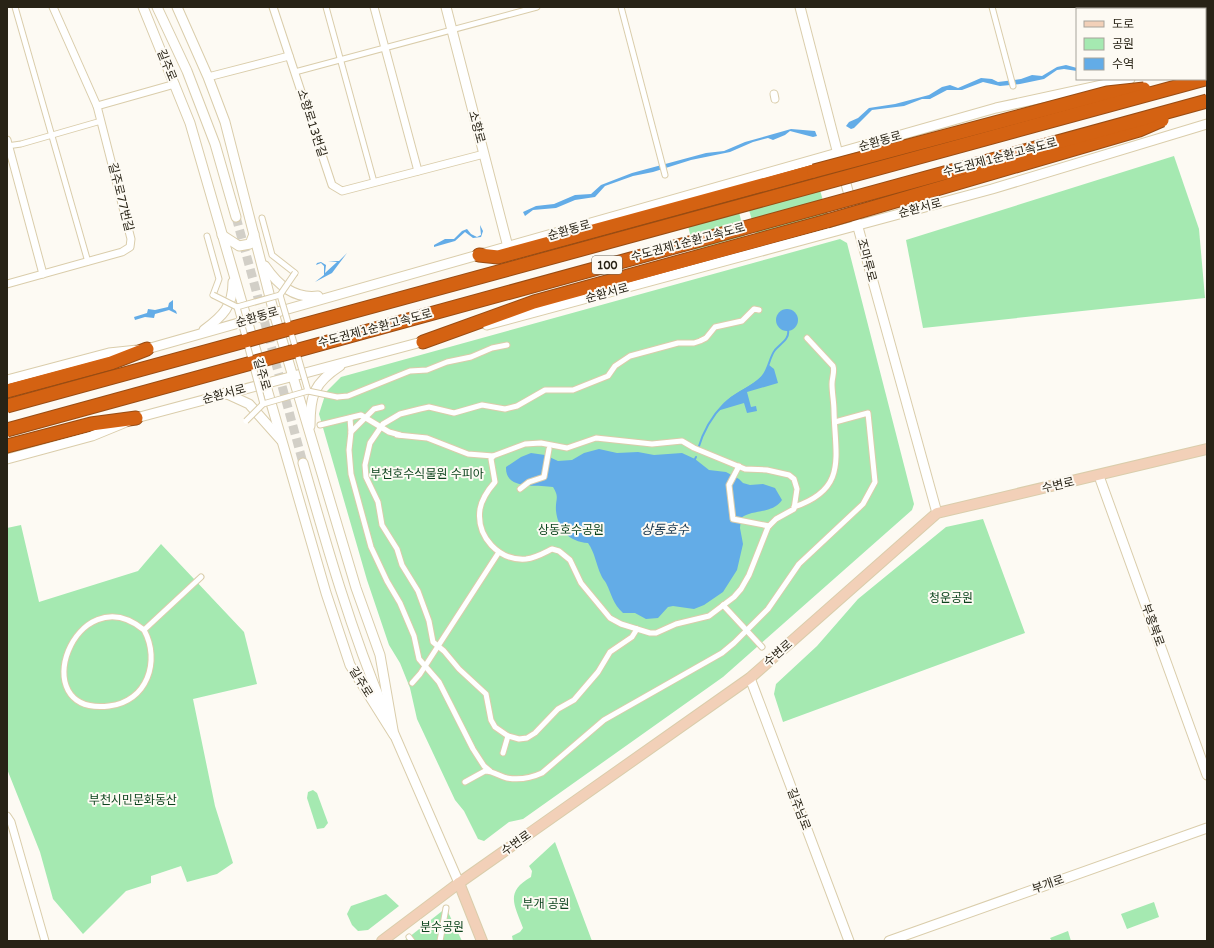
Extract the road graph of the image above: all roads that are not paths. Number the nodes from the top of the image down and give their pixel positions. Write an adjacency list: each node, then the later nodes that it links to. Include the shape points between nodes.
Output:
1 (15, 7): 28 (street)
2 (54, 7): 25 (street, 길주로77번길)
3 (143, 7): 22 (street, 길주로)
4 (157, 7): 35 (street, 길주로, via 187,71 215,144)
5 (177, 7): 19 (street, 길주로)
6 (273, 7): 16 (street, 소향로13번길)
7 (326, 7): 17 (street)
8 (374, 7): 15 (street)
9 (446, 7): 14 (street, 소향로)
10 (537, 7): 14 (street)
11 (621, 7): 33 (street)
12 (800, 7): 30 (street, 조마루로)
13 (992, 7): 23 (street)
14 (451, 29): 15 (street); 31 (street, 소향로)
15 (384, 47): 17 (street); 32 (street)
16 (289, 56): 18 (street, 소향로13번길); 19 (street)
17 (341, 59): 18 (street); 34 (street)
18 (295, 72): 34 (street, 소향로13번길, via 332,185 342,190)
19 (208, 77): 38 (street, 길주로, via 224,122)
20 (1125, 80): 30 (street, 순환동로, via 996,108)
21 (1203, 80): 42 (highway, bridge, via 1107,94 498,257); 67 (highway, 수도권제1순환고속도로 / 100, bridge)
22 (175, 84): 25 (street); 39 (street, 길주로, via 190,123)
23 (1013, 86)
24 (1204, 101): 56 (highway, bridge, via 1131,132 892,203 534,302); 76 (highway, 수도권제1순환고속도로 / 100, bridge)
25 (98, 106): 26 (street, 길주로77번길)
26 (101, 121): 28 (street); 43 (street, 길주로77번길, via 131,239 130,247 122,252)
27 (1207, 124): 37 (street, 순환서로, via 992,189)
28 (52, 135): 29 (street); 43 (street)
29 (8, 144): 46 (street)
30 (838, 153): 37 (street, 조마루로); 41 (street, 순환동로)
31 (484, 154): 32 (street, 소향로13번길); 41 (street, 소향로)
32 (418, 171): 34 (street, 소향로13번길)
33 (665, 175)
34 (374, 182)
35 (236, 217)
36 (262, 218): 49 (street, bridge, via 272,255 295,273)
37 (858, 225): 56 (street, 순환서로); 92 (street, 조마루로)
38 (254, 234): 39 (street, via 250,244 240,246); 44 (street, 길주로)
39 (222, 235): 45 (street, 길주로)
40 (207, 236): 50 (street, bridge, via 219,279 213,296)
41 (508, 247): 42 (street, 순환동로)
42 (479, 256): 48 (street, 순환동로)
43 (88, 262): 46 (street, 길주로77번길)
44 (262, 262): 48 (street, via 276,281 291,293 309,297); 52 (street, 길주로)
45 (233, 271): 53 (street, 길주로); 54 (street, via 233,296 225,311)
46 (43, 274): 47 (street, 길주로77번길)
47 (7, 284)
48 (345, 293): 52 (street, 순환동로)
49 (280, 295): 50 (street, bridge); 64 (street, bridge)
50 (237, 307): 66 (street, bridge)
51 (759, 310): 75 (street, via 754,309 742,321 715,327 700,341 678,343 630,356 615,366 608,376 573,390 545,390 517,406 505,409 482,405 454,413 429,407 396,416)
52 (274, 313): 53 (street, 순환동로); 60 (street, 길주로)
53 (247, 320): 54 (street, 순환동로); 62 (street, 길주로)
54 (198, 334): 58 (street, 순환동로)
55 (807, 338): 73 (street, via 835,371 832,384)
56 (422, 342): 59 (street, 순환서로)
57 (507, 345): 64 (street, bridge, via 427,370 410,371 348,396 337,397)
58 (148, 349): 61 (street, 순환동로, via 109,353); 63 (highway, via 112,363)
59 (345, 363): 60 (street, 순환서로); 78 (street, via 318,384 311,404)
60 (292, 375): 62 (street, 순환서로); 78 (street, 길주로)
61 (7, 380)
62 (265, 383): 65 (street, 순환서로); 81 (street, 길주로)
63 (7, 391)
64 (308, 392): 66 (street, bridge)
65 (225, 393): 69 (street, 순환서로); 81 (street, via 249,404)
66 (263, 404): 72 (street, bridge)
67 (7, 406)
68 (382, 407): 71 (street, via 374,409)
69 (136, 418): 82 (highway, via 91,424); 86 (street, 순환서로, via 92,436)
70 (350, 418): 71 (street, via 362,415); 74 (street); 77 (street)
71 (367, 418): 75 (street); 77 (street)
72 (246, 421)
73 (835, 422): 91 (street, via 836,461 832,478 817,498); 99 (street, via 868,413 875,482 863,504 799,564 768,609)
74 (320, 425)
75 (381, 427): 79 (street); 100 (street, via 370,442 365,465 366,477 378,502 382,525 418,592 429,621 433,642)
76 (7, 430)
77 (352, 432): 102 (street, via 349,450 351,474 371,547 400,603 414,636 419,659)
78 (310, 435): 105 (street, 길주로, via 356,588 380,655)
79 (397, 435): 80 (street); 85 (street, via 427,438 468,454)
80 (406, 437)
81 (282, 442): 105 (street, 길주로, via 350,666)
82 (7, 446)
83 (549, 449): 90 (street, via 544,477)
84 (1207, 449): 89 (main road, 수변로)
85 (493, 456): 88 (street, via 530,443 567,448 596,438 652,444 682,441); 94 (street, via 491,459 495,482 483,500 480,516 487,540)
86 (7, 459)
87 (303, 463): 105 (street, 길주로, via 331,563 364,661)
88 (739, 466): 91 (street, via 789,475 794,479 797,489); 93 (street, via 729,485 733,519)
89 (1099, 476): 92 (main road, 수변로); 109 (street, 부흥북로)
90 (521, 488)
91 (794, 508): 93 (street)
92 (937, 513): 103 (main road, 수변로)
93 (770, 526): 96 (street, via 742,589)
94 (499, 552): 97 (street, via 510,558 526,559 552,549 559,551 570,560 581,583 605,614 621,624); 100 (street)
95 (201, 577): 98 (street)
96 (723, 605): 97 (street, via 709,616 676,624 656,633); 99 (street)
97 (637, 629): 106 (street, via 632,637 610,652 598,672 574,700 558,709 535,733 519,739)
98 (144, 630): 98 (street, via 134,622 118,617 100,619 84,628 68,649 63,663 63,677 71,696 80,702 101,707 126,701 137,693 146,683 151,670 151,648)
99 (746, 630): 101 (street); 108 (street, via 722,653 604,720 542,773 533,777 507,778)
100 (438, 646): 102 (street); 106 (street, via 458,669 486,694 491,720 495,727)
101 (762, 647)
102 (426, 666): 104 (street); 108 (street, via 446,695 484,766)
103 (750, 678): 113 (main road, 수변로); 119 (street, 길주남로)
104 (412, 683)
105 (394, 735): 113 (street, 길주로)
106 (508, 736): 107 (street)
107 (503, 753)
108 (491, 771): 110 (street, via 482,772)
109 (1207, 775)
110 (465, 782)
111 (7, 816): 115 (street, via 11,822)
112 (1207, 828): 120 (street, 부개로)
113 (459, 883): 116 (main road, 수변로); 118 (main road, 길주로)
114 (446, 908): 117 (street)
115 (44, 941)
116 (382, 941)
117 (440, 941)
118 (482, 941)
119 (849, 941)
120 (890, 941)

